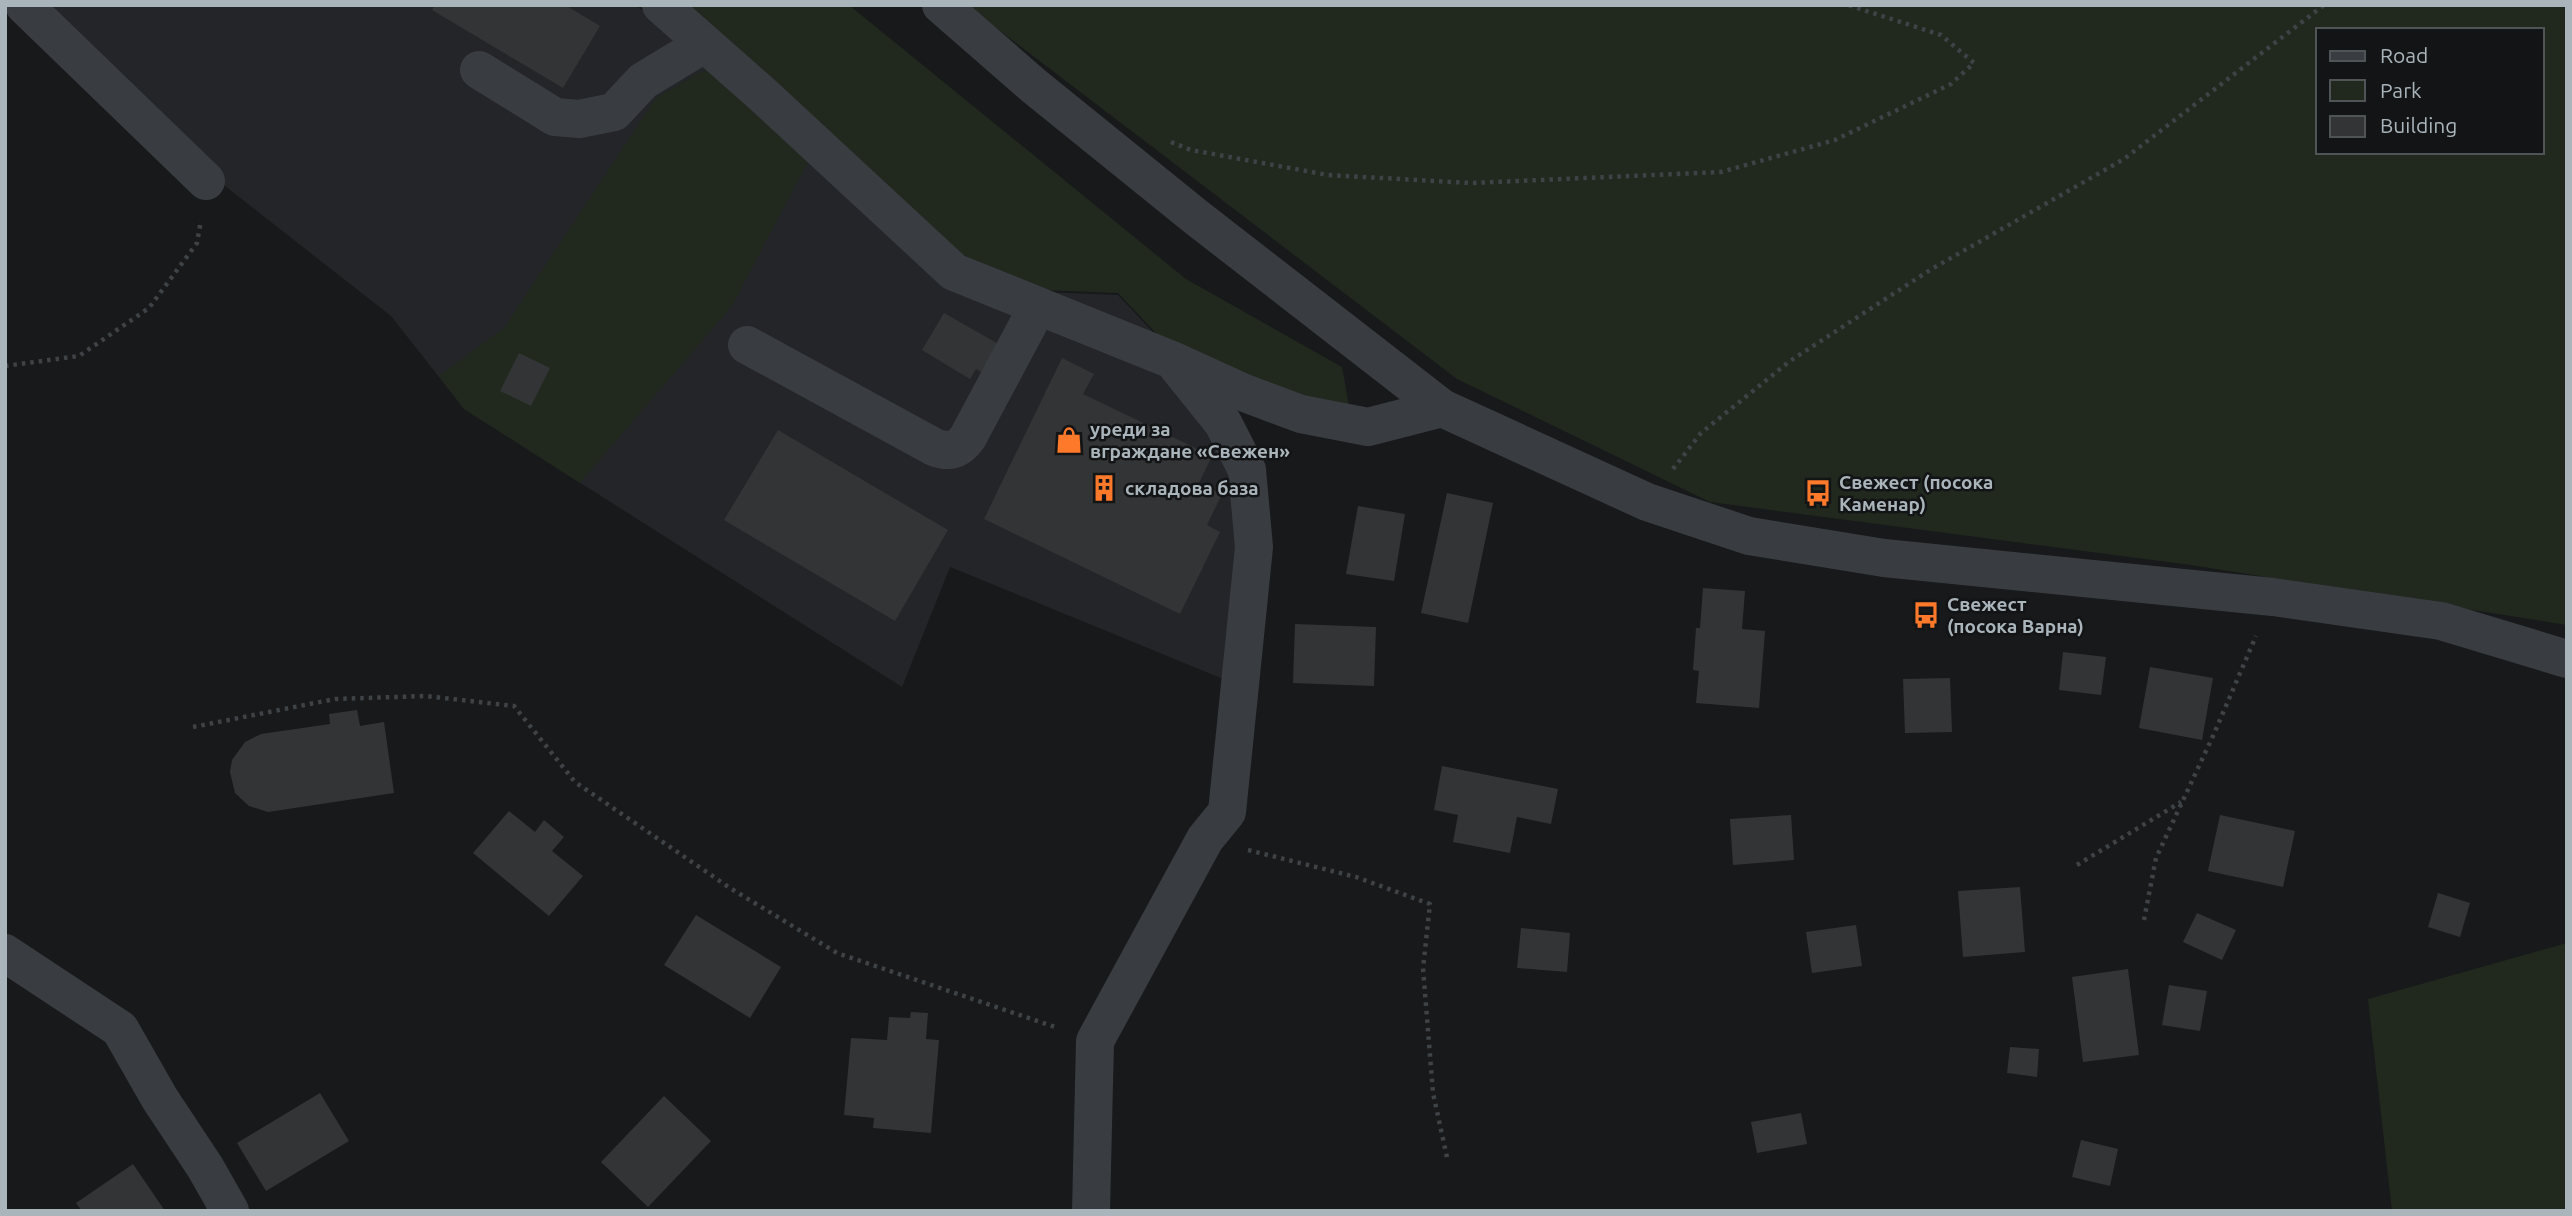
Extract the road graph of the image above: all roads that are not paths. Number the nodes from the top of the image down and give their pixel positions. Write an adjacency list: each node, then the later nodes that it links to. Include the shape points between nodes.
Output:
1 (24, 5): 6 (street)
2 (660, 5): 4 (street)
3 (941, 5): 10 (street, via 1196,217)
4 (704, 44): 5 (street, via 643,81 614,112 579,119 555,117); 7 (street, via 954,272)
5 (479, 70)
6 (206, 181)
7 (1038, 306): 8 (street, via 968,437 950,451 934,447); 9 (street)
8 (747, 345)
9 (1172, 360): 10 (street, via 1301,414 1368,427); 14 (street, via 1223,422 1247,470 1254,547 1227,812 1205,839 1095,1041)
10 (1442, 408): 11 (street, via 1647,502 1749,536 1884,558 2273,597 2441,621)
11 (2567, 659)
12 (5, 953): 13 (street, via 120,1029)
13 (230, 1211)
14 (1091, 1211)

